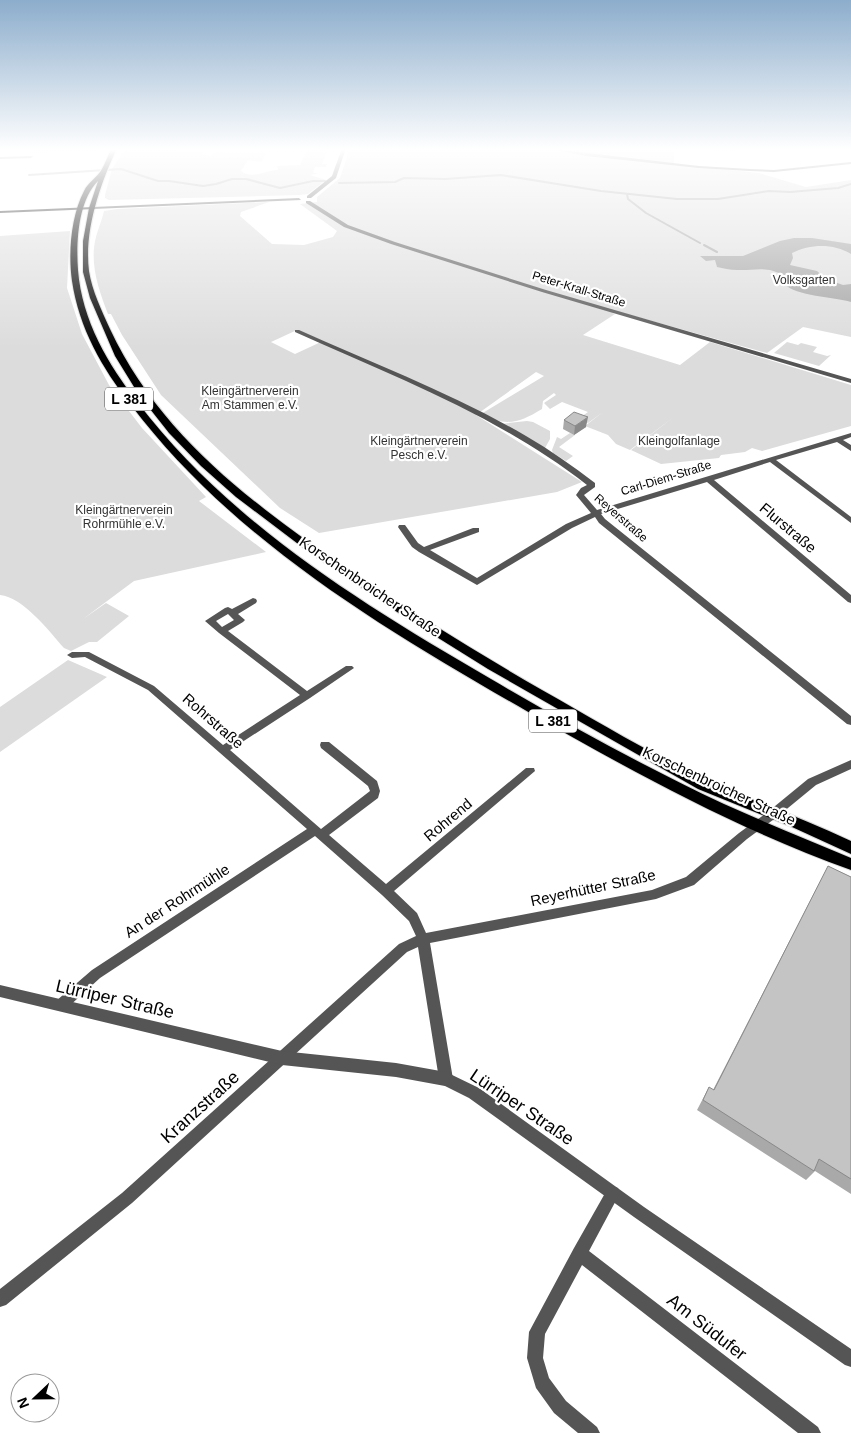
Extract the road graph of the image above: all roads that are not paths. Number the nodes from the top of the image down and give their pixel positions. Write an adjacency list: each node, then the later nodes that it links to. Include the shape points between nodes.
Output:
1 (85, 215): 29 (main road, Korschenbroicher Straße / L 381, via 74,261 79,298 93,340 132,404 186,466 230,507 335,586 467,671 568,730)
2 (87, 215): 28 (main road, Korschenbroicher Straße / L 381, via 86,266 108,336 147,400 215,472 288,533 419,623 506,676 698,783)
3 (330, 215): 5 (street, Peter-Krall-Straße, via 346,226 393,243)
4 (297, 331): 11 (street, Reyerstraße, via 447,398 547,451 592,485 580,496)
5 (851, 381)
6 (851, 435): 7 (street, Carl-Diem-Straße)
7 (838, 440): 8 (street); 9 (street, Carl-Diem-Straße)
8 (851, 449)
9 (770, 459): 10 (street, Carl-Diem-Straße); 12 (street)
10 (707, 478): 11 (street, Carl-Diem-Straße); 16 (street, Flurstraße)
11 (597, 513): 15 (street, Carl-Diem-Straße, via 569,526 477,582); 23 (street, Reyerstraße, via 610,527)
12 (851, 521)
13 (402, 527): 15 (street, Carl-Diem-Straße)
14 (476, 530): 15 (street)
15 (422, 550)
16 (851, 600)
17 (253, 602): 18 (street)
18 (232, 614): 19 (street, via 240,620); 19 (street, via 228,610 210,621)
19 (222, 630): 22 (street)
20 (72, 654): 25 (street, Rohrstraße, via 86,654 151,688)
21 (349, 668): 22 (street)
22 (307, 696): 25 (street)
23 (851, 721)
24 (325, 745): 30 (street, via 373,784 376,791)
25 (223, 750): 30 (street, Rohrstraße)
26 (851, 764): 28 (street, Reyerhütter Straße, via 812,782)
27 (530, 771): 33 (street, Rohrend)
28 (773, 814): 29 (street, Reyerhütter Straße); 31 (main road, Korschenbroicher Straße / L 381)
29 (758, 825): 32 (main road, Korschenbroicher Straße / L 381); 34 (street, Reyerhütter Straße, via 690,881 652,895)
30 (318, 833): 33 (street, Rohrstraße); 36 (street, An der Rohrmühle, via 96,974)
31 (851, 848)
32 (851, 864)
33 (386, 891): 34 (street, Rohrstraße, via 413,917)
34 (423, 939): 37 (street, Kranzstraße, via 403,948); 38 (street, Rohrstraße)
35 (0, 991): 36 (street, Lürriper Straße)
36 (61, 1005): 37 (street, Lürriper Straße)
37 (282, 1058): 38 (street, Lürriper Straße, via 396,1070); 41 (street, Kranzstraße, via 127,1198)
38 (446, 1079): 39 (street, Lürriper Straße, via 474,1093)
39 (613, 1193): 40 (street); 42 (street, Lürriper Straße)
40 (579, 1253): 43 (street, via 537,1332 534,1358 542,1382 560,1407); 44 (street, Am Südufer)
41 (0, 1300)
42 (851, 1359)
43 (591, 1433)
44 (812, 1433)

